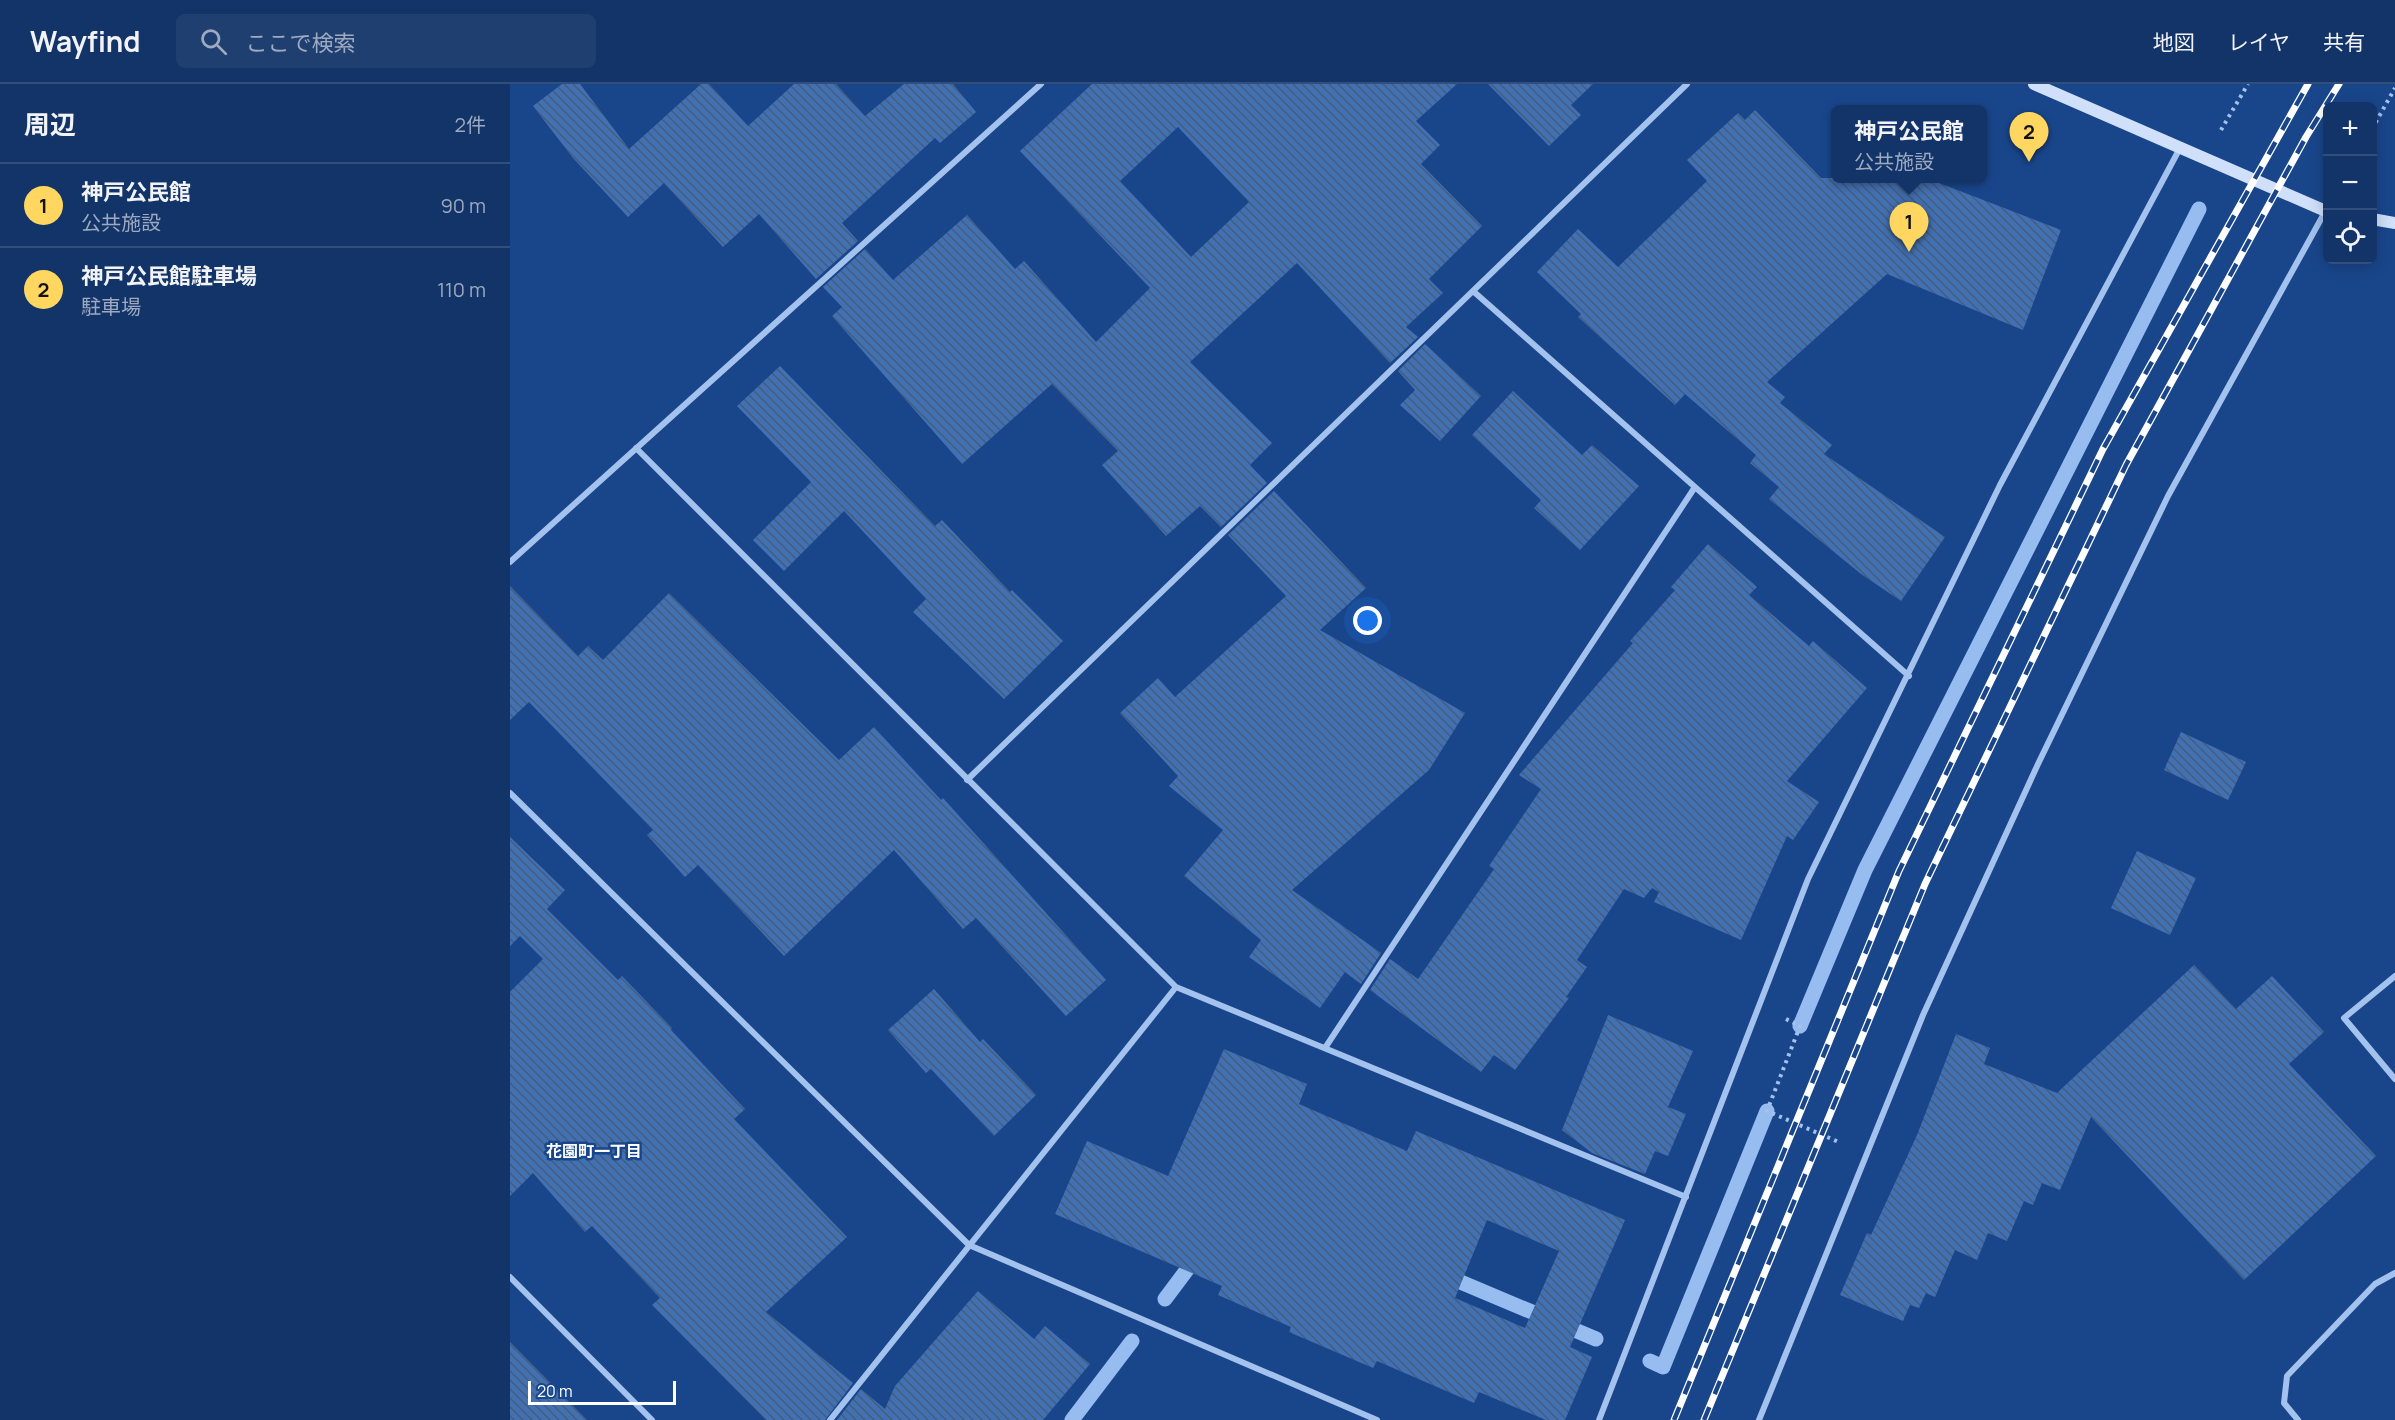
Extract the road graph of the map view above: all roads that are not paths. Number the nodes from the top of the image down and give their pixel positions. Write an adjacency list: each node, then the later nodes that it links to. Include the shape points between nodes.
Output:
1 (1041, 84): 10 (street)
2 (1687, 84): 9 (street)
3 (2034, 84): 4 (street)
4 (2180, 148): 5 (street); 13 (street, via 2000,485)
5 (2323, 208)
6 (2323, 217): 28 (street, via 2163,507 2038,764 1928,1004)
7 (2377, 220): 8 (street)
8 (2395, 223)
9 (1473, 291): 11 (street); 14 (street)
10 (636, 448): 12 (street); 14 (street)
11 (1695, 487): 13 (street); 18 (street)
12 (510, 562)
13 (1909, 676): 20 (street, via 1808,879)
14 (967, 780): 17 (street)
15 (510, 793): 21 (street)
16 (2395, 976): 19 (street, via 2344,1018)
17 (1176, 987): 18 (street); 21 (street)
18 (1325, 1047): 20 (street)
19 (2395, 1079)
20 (1686, 1197): 27 (street)
21 (969, 1245): 25 (street); 26 (street)
22 (2395, 1273): 29 (street, via 2375,1284 2287,1376 2284,1403)
23 (510, 1277): 24 (street)
24 (652, 1420)
25 (830, 1420)
26 (1377, 1420)
27 (1599, 1420)
28 (1759, 1420)
29 (2298, 1420)

